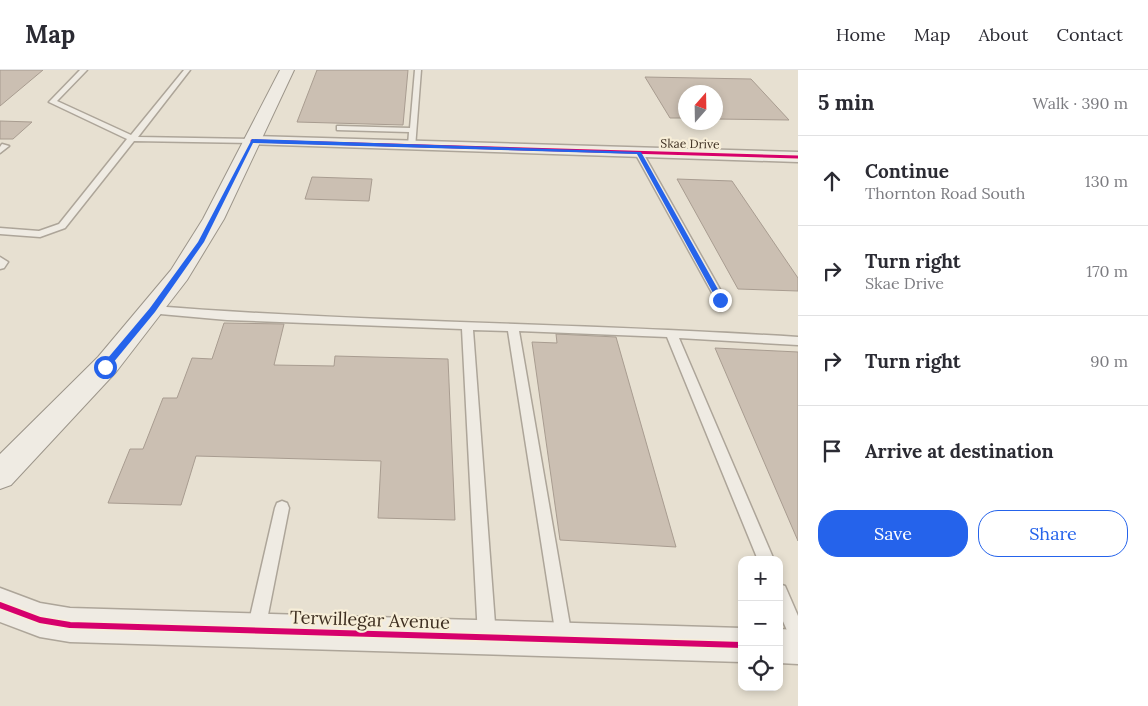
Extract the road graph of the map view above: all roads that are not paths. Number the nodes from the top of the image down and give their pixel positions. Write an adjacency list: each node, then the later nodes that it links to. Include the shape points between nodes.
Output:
1 (84, 70): 7 (lane, via 53,102)
2 (187, 70): 7 (lane)
3 (287, 70): 8 (street)
4 (418, 70): 6 (lane)
5 (340, 128): 6 (lane)
6 (413, 130): 9 (lane)
7 (133, 139): 8 (lane); 12 (lane, via 62,226 40,234)
8 (252, 141): 9 (street, Skae Drive); 16 (street, via 201,242)
9 (412, 146): 10 (street, Skae Drive)
10 (639, 153): 11 (street, Skae Drive); 15 (lane)
11 (798, 156)
12 (0, 231)
13 (0, 260): 14 (lane, via 3,262)
14 (0, 266)
15 (720, 300)
16 (153, 310): 17 (lane, via 218,316); 21 (street, via 69,407)
17 (467, 325): 18 (lane); 28 (lane)
18 (513, 327): 19 (lane); 29 (lane)
19 (671, 333): 20 (lane); 23 (lane)
20 (798, 341)
21 (0, 475)
22 (282, 508): 26 (lane)
23 (764, 556)
24 (783, 601): 27 (lane)
25 (0, 605): 26 (street, Terwillegar Avenue, via 40,620 70,625)
26 (256, 631): 28 (street, Terwillegar Avenue)
27 (798, 636)
28 (487, 638): 29 (street, Terwillegar Avenue)
29 (564, 640): 30 (street, Terwillegar Avenue)
30 (738, 645)
31 (783, 646): 32 (street)
32 (798, 646)

